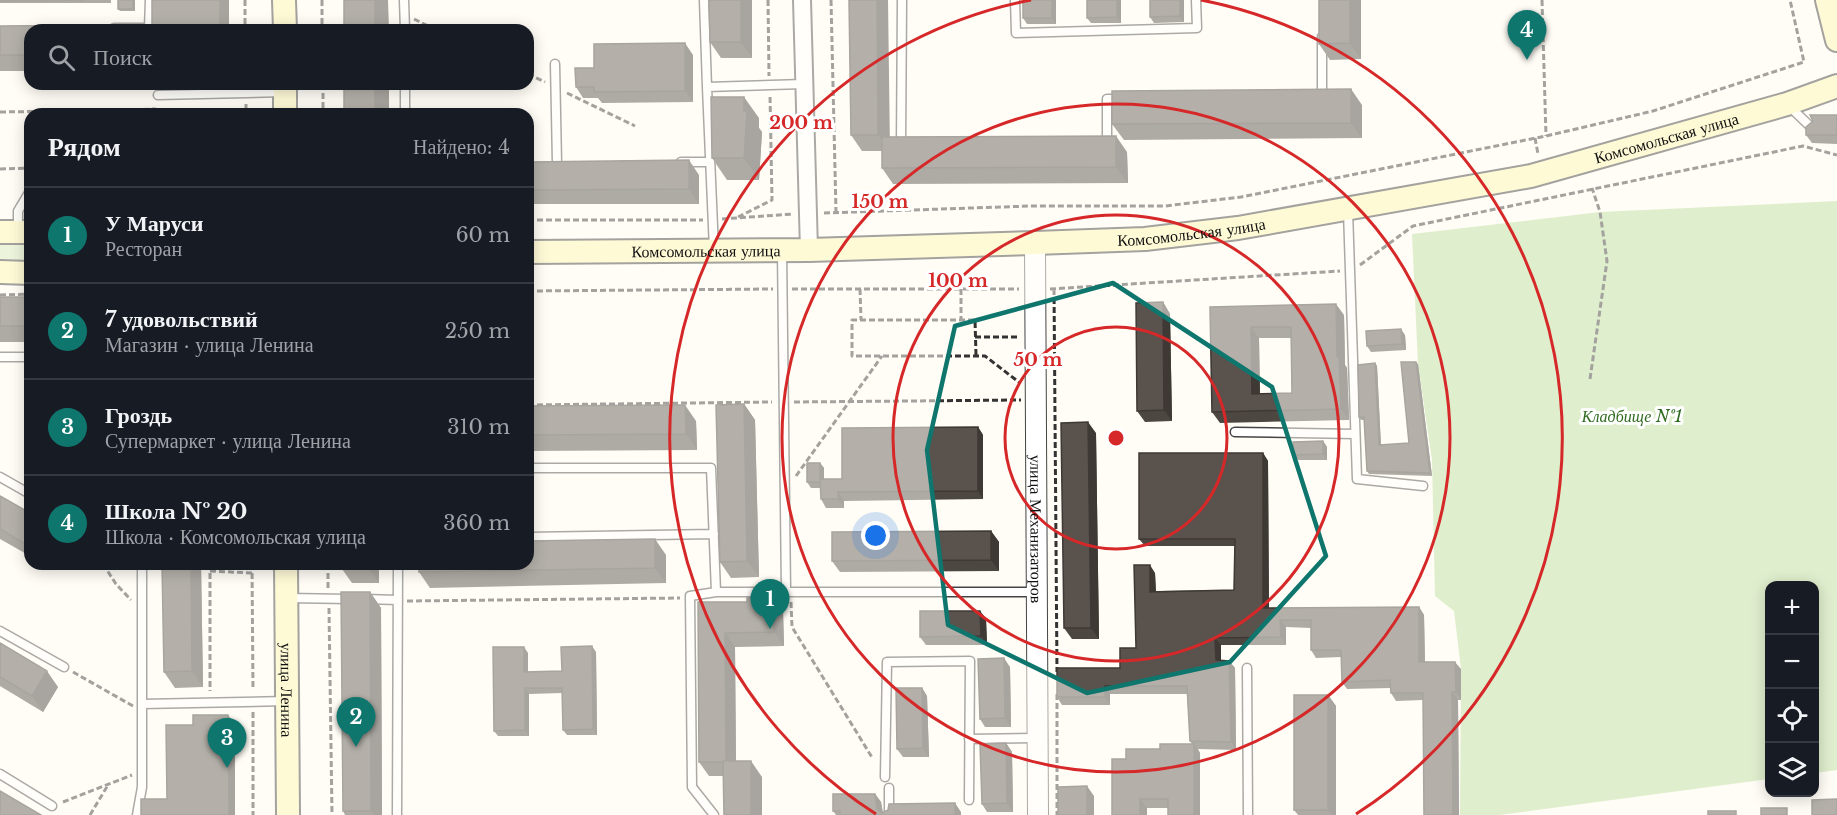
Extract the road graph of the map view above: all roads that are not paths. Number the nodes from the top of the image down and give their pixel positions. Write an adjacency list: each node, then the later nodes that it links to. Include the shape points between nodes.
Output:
1 (150, 0): 11 (lane)
2 (284, 0): 12 (main road)
3 (404, 0): 13 (lane)
4 (704, 0): 18 (lane)
5 (802, 0): 16 (street)
6 (902, 0): 28 (lane, via 901,146)
7 (1015, 0): 8 (lane, via 1016,33 1197,28)
8 (1196, 0)
9 (1827, 0): 14 (main road)
10 (1322, 22): 23 (lane, via 1322,99)
11 (149, 24)
12 (285, 24)
13 (405, 24)
14 (1837, 40)
15 (555, 64): 31 (lane, via 552,163)
16 (804, 84): 18 (lane); 38 (street)
17 (1837, 86): 24 (main road, Комсомольская улица)
18 (707, 87): 30 (lane)
19 (405, 90): 25 (lane)
20 (158, 95): 21 (lane)
21 (285, 97)
22 (1131, 99): 27 (lane, via 1107,99 1107,141)
23 (1310, 99)
24 (1787, 104): 26 (lane); 33 (main road, Комсомольская улица, via 1531,176)
25 (405, 108)
26 (1813, 129)
27 (1096, 141)
28 (912, 146)
29 (675, 162): 30 (lane)
30 (710, 162): 36 (lane)
31 (569, 163)
32 (24, 201): 34 (lane, via 18,211)
33 (1348, 211): 35 (main road, Комсомольская улица, via 1145,239); 45 (lane)
34 (16, 232)
35 (1035, 243): 38 (main road, Комсомольская улица); 57 (street, улица Механизаторов, via 1030,393)
36 (714, 250): 37 (main road, Комсомольская улица); 39 (main road, Комсомольская улица)
37 (782, 250): 38 (main road, Комсомольская улица); 56 (lane)
38 (809, 250)
39 (534, 252)
40 (0, 272): 41 (main road)
41 (24, 273)
42 (0, 357): 43 (lane)
43 (24, 357)
44 (1235, 432): 45 (lane)
45 (1355, 434): 48 (lane, via 1357,479)
46 (534, 468): 50 (lane, via 711,468)
47 (0, 477): 49 (lane)
48 (1422, 486)
49 (24, 491)
50 (714, 534): 51 (lane); 55 (lane)
51 (534, 537)
52 (142, 570): 64 (lane)
53 (286, 570): 58 (main road, улица Ленина)
54 (398, 570): 59 (lane)
55 (716, 592): 56 (lane); 75 (lane, via 690,596 692,787)
56 (788, 592): 57 (lane)
57 (1037, 592): 65 (street, улица Механизаторов)
58 (286, 598): 59 (lane); 63 (main road, улица Ленина)
59 (398, 600): 74 (lane)
60 (0, 631): 61 (lane)
61 (64, 667)
62 (1246, 668): 78 (lane)
63 (287, 700): 64 (lane); 73 (main road, улица Ленина)
64 (142, 707): 72 (lane)
65 (1038, 738): 66 (lane); 77 (street, улица Механизаторов)
66 (969, 739): 68 (lane, via 970,661 887,662); 70 (lane)
67 (0, 774): 71 (lane)
68 (885, 777)
69 (889, 788): 76 (lane)
70 (969, 800)
71 (52, 806)
72 (137, 815)
73 (288, 815)
74 (397, 815)
75 (714, 815)
76 (889, 815)
77 (1038, 815)
78 (1248, 815)

